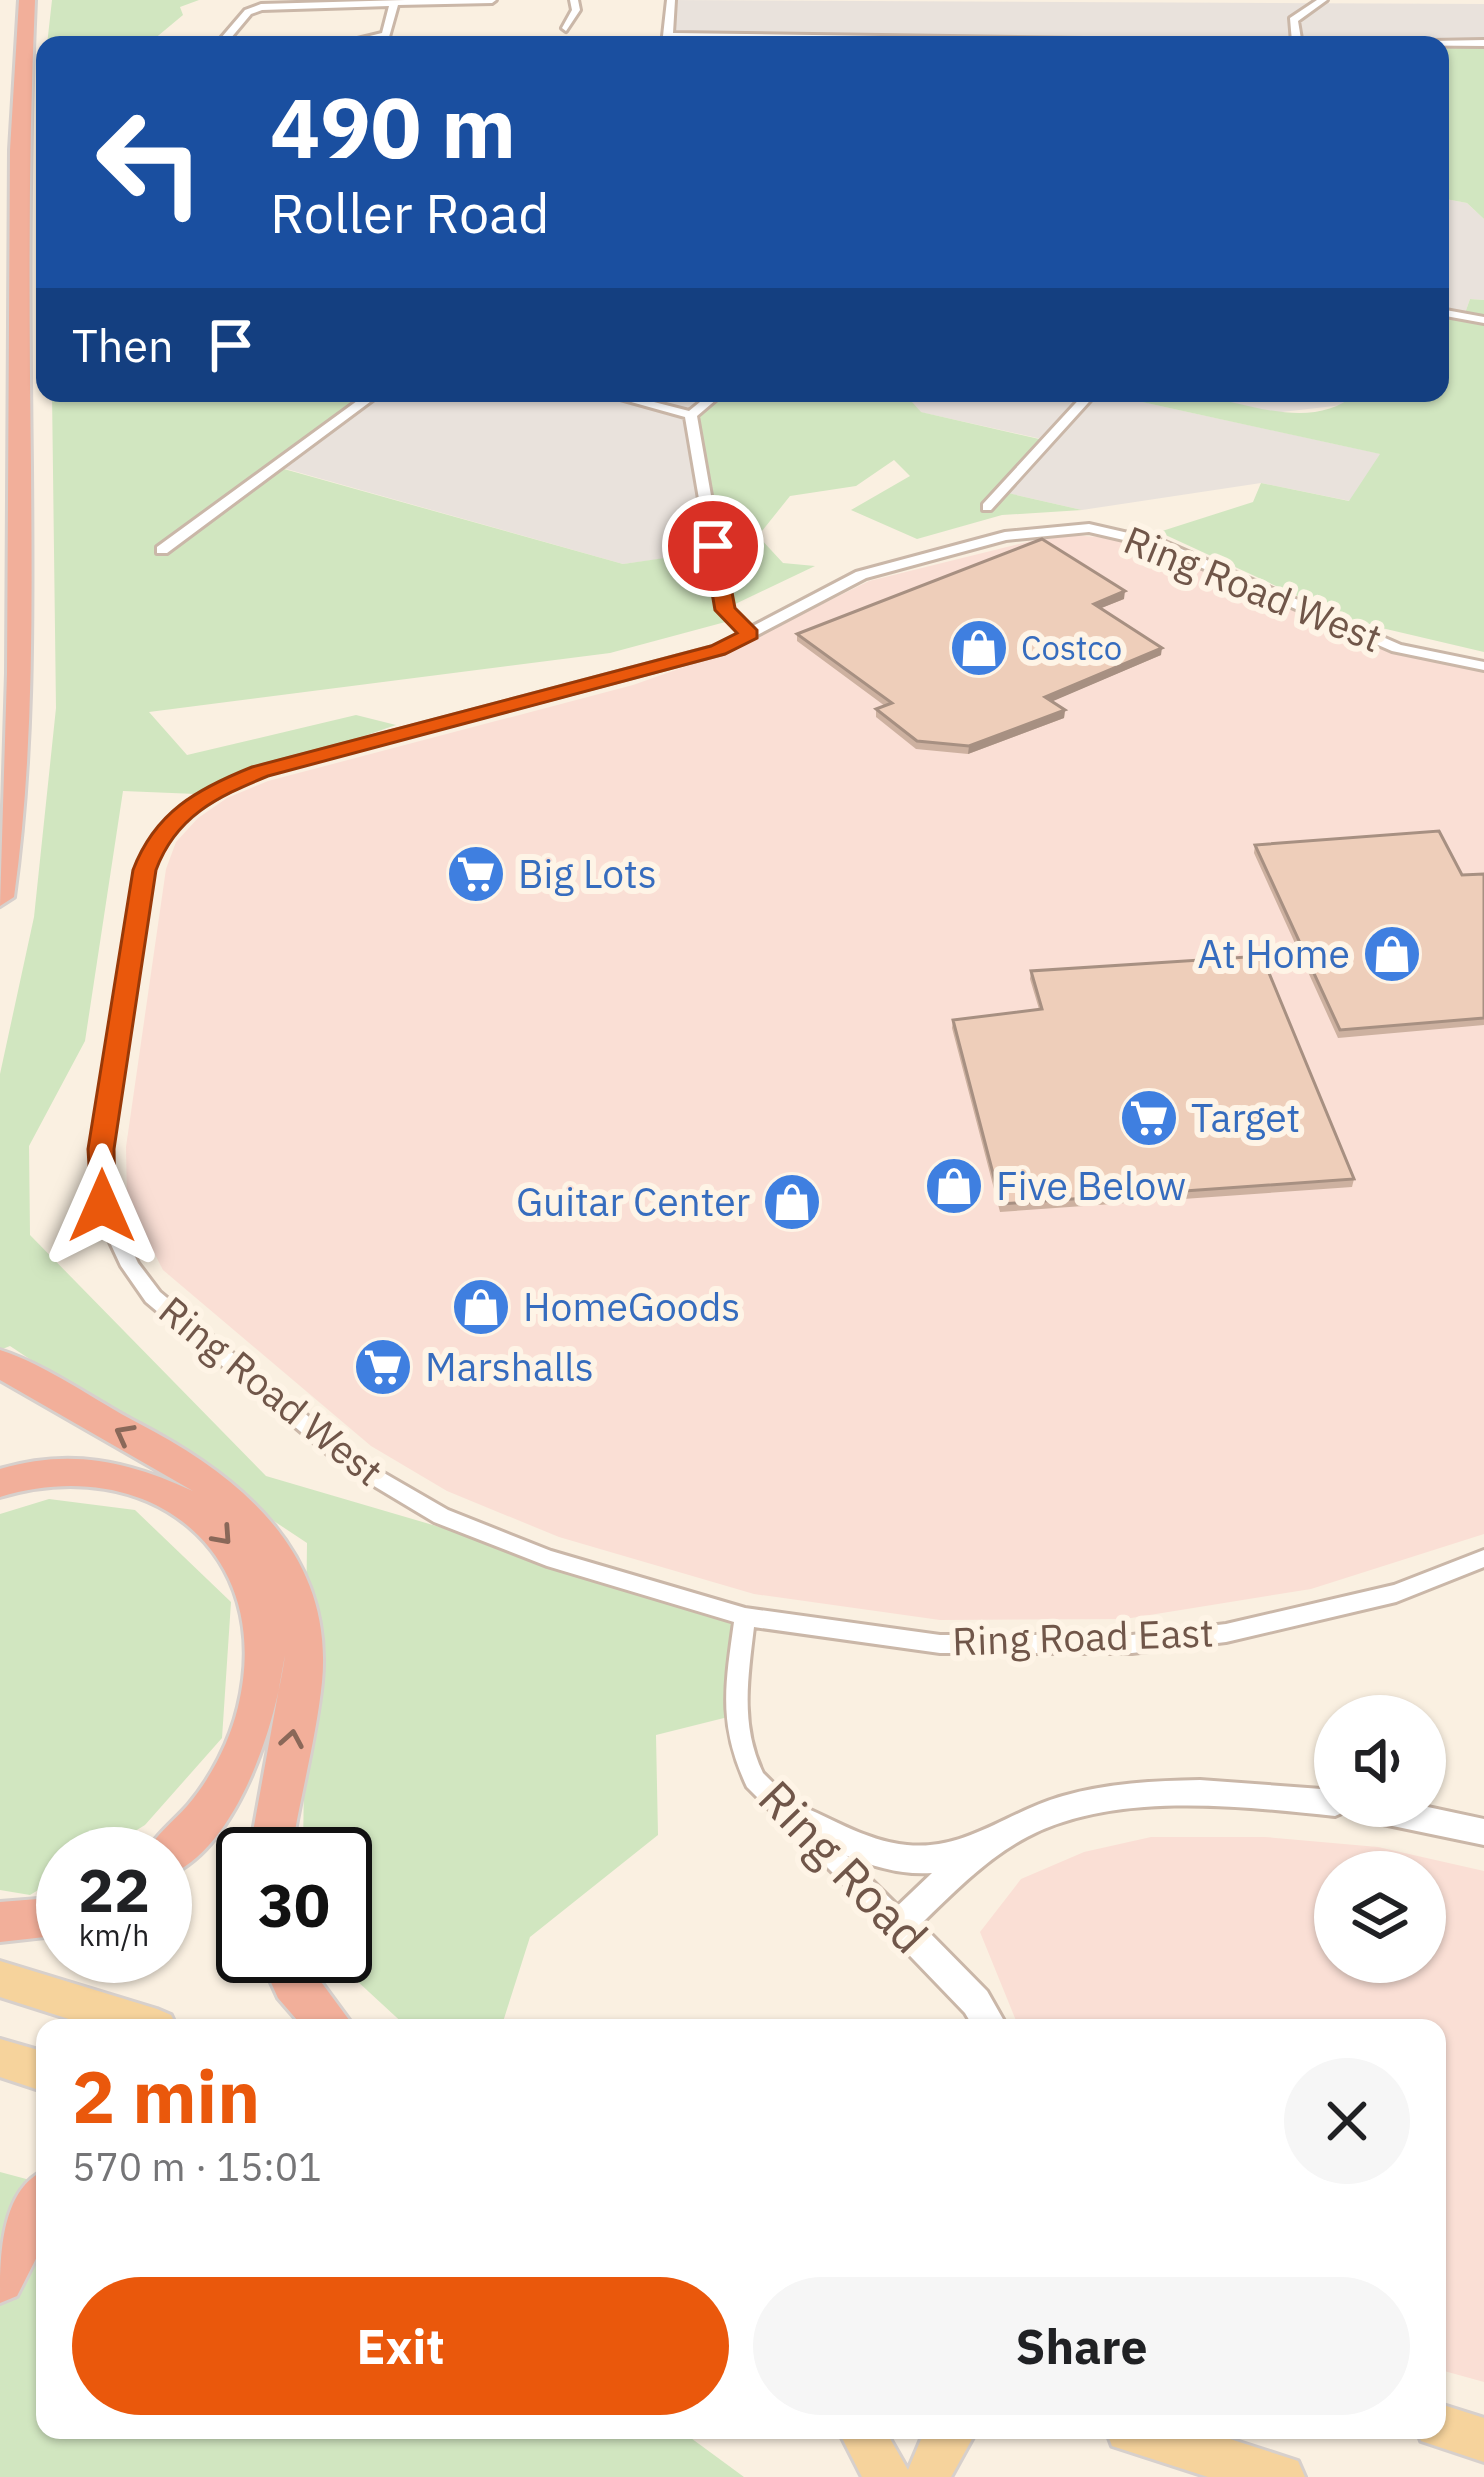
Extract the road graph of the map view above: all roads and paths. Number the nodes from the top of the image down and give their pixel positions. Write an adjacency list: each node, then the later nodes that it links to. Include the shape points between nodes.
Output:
1 (27, 0): 25 (highway, via 20,673)
2 (492, 0): 6 (street)
3 (574, 0): 7 (street)
4 (671, 0): 10 (street)
5 (1323, 0): 11 (street, via 1293,20)
6 (394, 4): 8 (street, via 255,9); 9 (street)
7 (566, 28)
8 (229, 36)
9 (383, 36)
10 (667, 36)
11 (1294, 36)
12 (1484, 43): 13 (street)
13 (1449, 44)
14 (1449, 314): 15 (street)
15 (1484, 320)
16 (364, 402): 22 (street)
17 (640, 402): 20 (street)
18 (707, 402): 20 (street)
19 (1083, 402): 21 (street)
20 (691, 415): 23 (street, via 725,610)
21 (987, 507)
22 (162, 550)
23 (750, 634): 24 (street, Ring Road West, via 861,575 1029,531 1089,528 1159,544 1397,648); 29 (street, Ring Road West, via 718,650 260,771 181,812 156,839 144,870 101,1149 102,1206 139,1281 351,1463 477,1532)
24 (1484, 666)
25 (0, 897)
26 (0, 1363): 34 (highway, one-way to 26, via 304,1654 289,1574 257,1522 224,1490)
27 (0, 1483): 35 (highway, one-way to 35, via 94,1472 148,1484 216,1526 249,1570 266,1628 262,1704 238,1765)
28 (1484, 1558): 29 (street, Ring Road East, via 1324,1613 1132,1644 940,1644)
29 (745, 1617): 31 (street, Ring Road, via 734,1727 755,1780)
30 (1314, 1801): 36 (street, via 1140,1798 1059,1810)
31 (787, 1813): 36 (street, via 894,1861 924,1863); 39 (street, Ring Road)
32 (1446, 1821): 33 (street)
33 (1476, 1826)
34 (275, 1827)
35 (192, 1829)
36 (985, 1846): 39 (street)
37 (36, 1919): 38 (highway)
38 (0, 1922)
39 (900, 1924): 44 (street, Ring Road)
40 (0, 1978): 42 (main road)
41 (293, 1983): 43 (highway)
42 (129, 2019)
43 (325, 2019)
44 (986, 2019)
45 (0, 2058): 46 (main road)
46 (36, 2069)
47 (36, 2210): 48 (highway)
48 (0, 2279)
49 (1446, 2428): 53 (main road)
50 (865, 2439): 54 (main road)
51 (947, 2439): 55 (main road)
52 (1157, 2439): 56 (main road)
53 (1484, 2440)
54 (888, 2477)
55 (928, 2477)
56 (1282, 2477)

